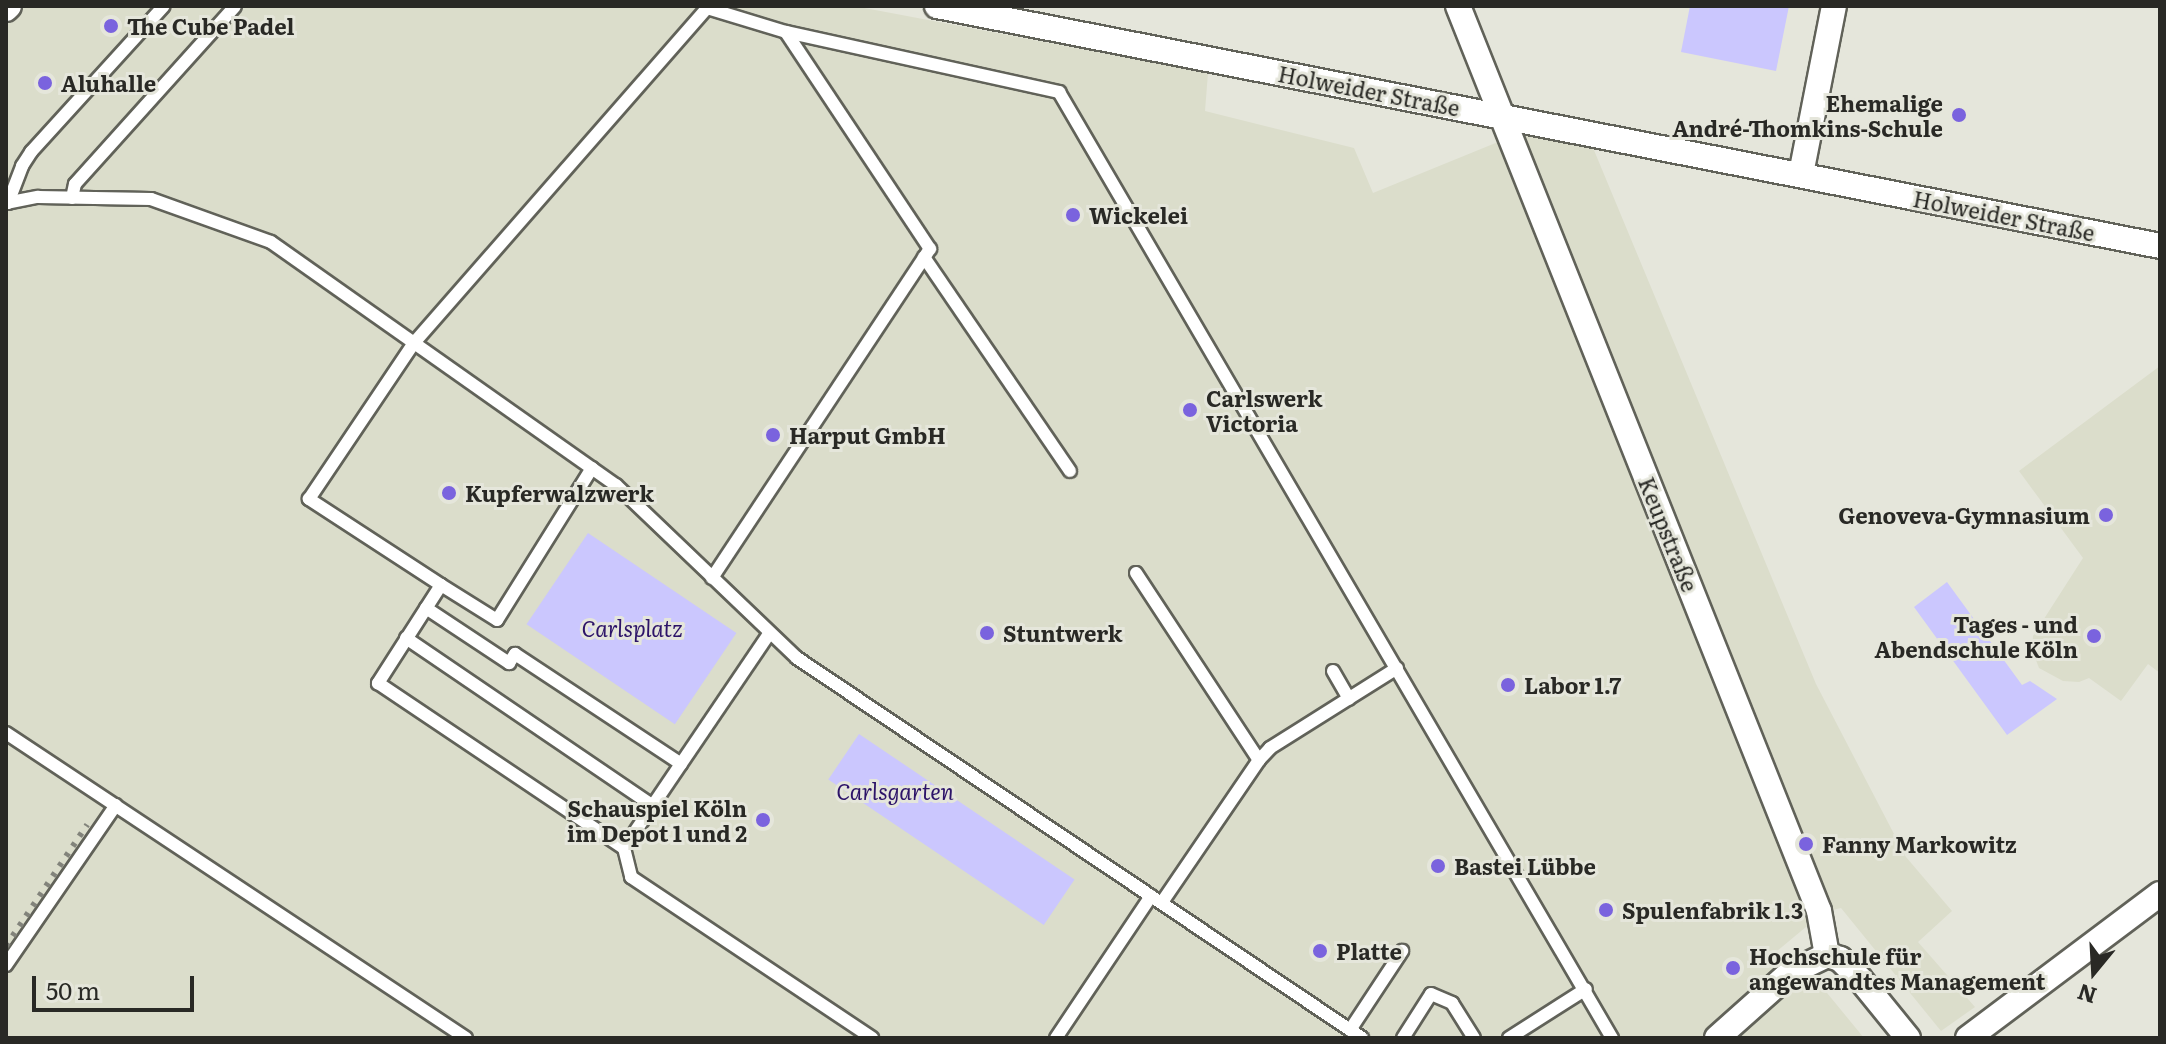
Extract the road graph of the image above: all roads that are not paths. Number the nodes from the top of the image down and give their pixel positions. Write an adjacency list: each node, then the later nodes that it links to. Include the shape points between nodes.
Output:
1 (164, 6): 10 (lane, via 31,152)
2 (235, 6): 9 (lane, via 75,184)
3 (937, 6): 7 (street, Holweider Straße)
4 (1458, 6): 7 (street, Keupstraße)
5 (1834, 6): 8 (street)
6 (786, 32): 12 (lane, via 930,249); 13 (lane, via 707,8); 22 (lane, via 1059,92)
7 (1502, 116): 8 (street, Holweider Straße); 34 (street, Keupstraße, via 1819,911)
8 (1801, 174): 11 (street, Holweider Straße)
9 (72, 198): 10 (lane); 13 (lane, via 151,199 271,242)
10 (7, 203)
11 (2160, 246)
12 (924, 257): 15 (lane); 17 (lane)
13 (413, 344): 14 (lane); 18 (lane, via 309,499)
14 (592, 468): 17 (lane); 18 (lane, via 497,620)
15 (1070, 471)
16 (1136, 573): 26 (lane)
17 (712, 578): 20 (lane)
18 (441, 585): 19 (lane)
19 (426, 608): 21 (lane); 27 (lane, via 509,663 515,654)
20 (769, 634): 27 (lane); 32 (lane)
21 (406, 638): 29 (lane); 30 (lane, via 378,683)
22 (1397, 668): 24 (lane); 36 (lane)
23 (1333, 671): 24 (lane)
24 (1349, 699): 26 (lane)
25 (6, 733): 28 (lane)
26 (1259, 760): 32 (lane)
27 (681, 764): 29 (lane)
28 (116, 805): 35 (lane); 38 (lane)
29 (652, 805): 30 (lane)
30 (624, 848): 39 (lane, via 631,877)
31 (2160, 894): 48 (street)
32 (1156, 899): 37 (lane); 40 (lane, via 1110,956)
33 (1402, 951): 37 (lane)
34 (1827, 955): 46 (street, via 1790,973); 47 (street, via 1840,959 1860,979)
35 (6, 965)
36 (1586, 989): 44 (lane); 45 (lane)
37 (1350, 1030): 41 (lane)
38 (466, 1038)
39 (872, 1038)
40 (1056, 1038)
41 (1362, 1038)
42 (1403, 1038): 43 (lane, via 1431,994 1452,1003)
43 (1474, 1038)
44 (1509, 1038)
45 (1612, 1038)
46 (1717, 1038)
47 (1908, 1038)
48 (1968, 1038)

